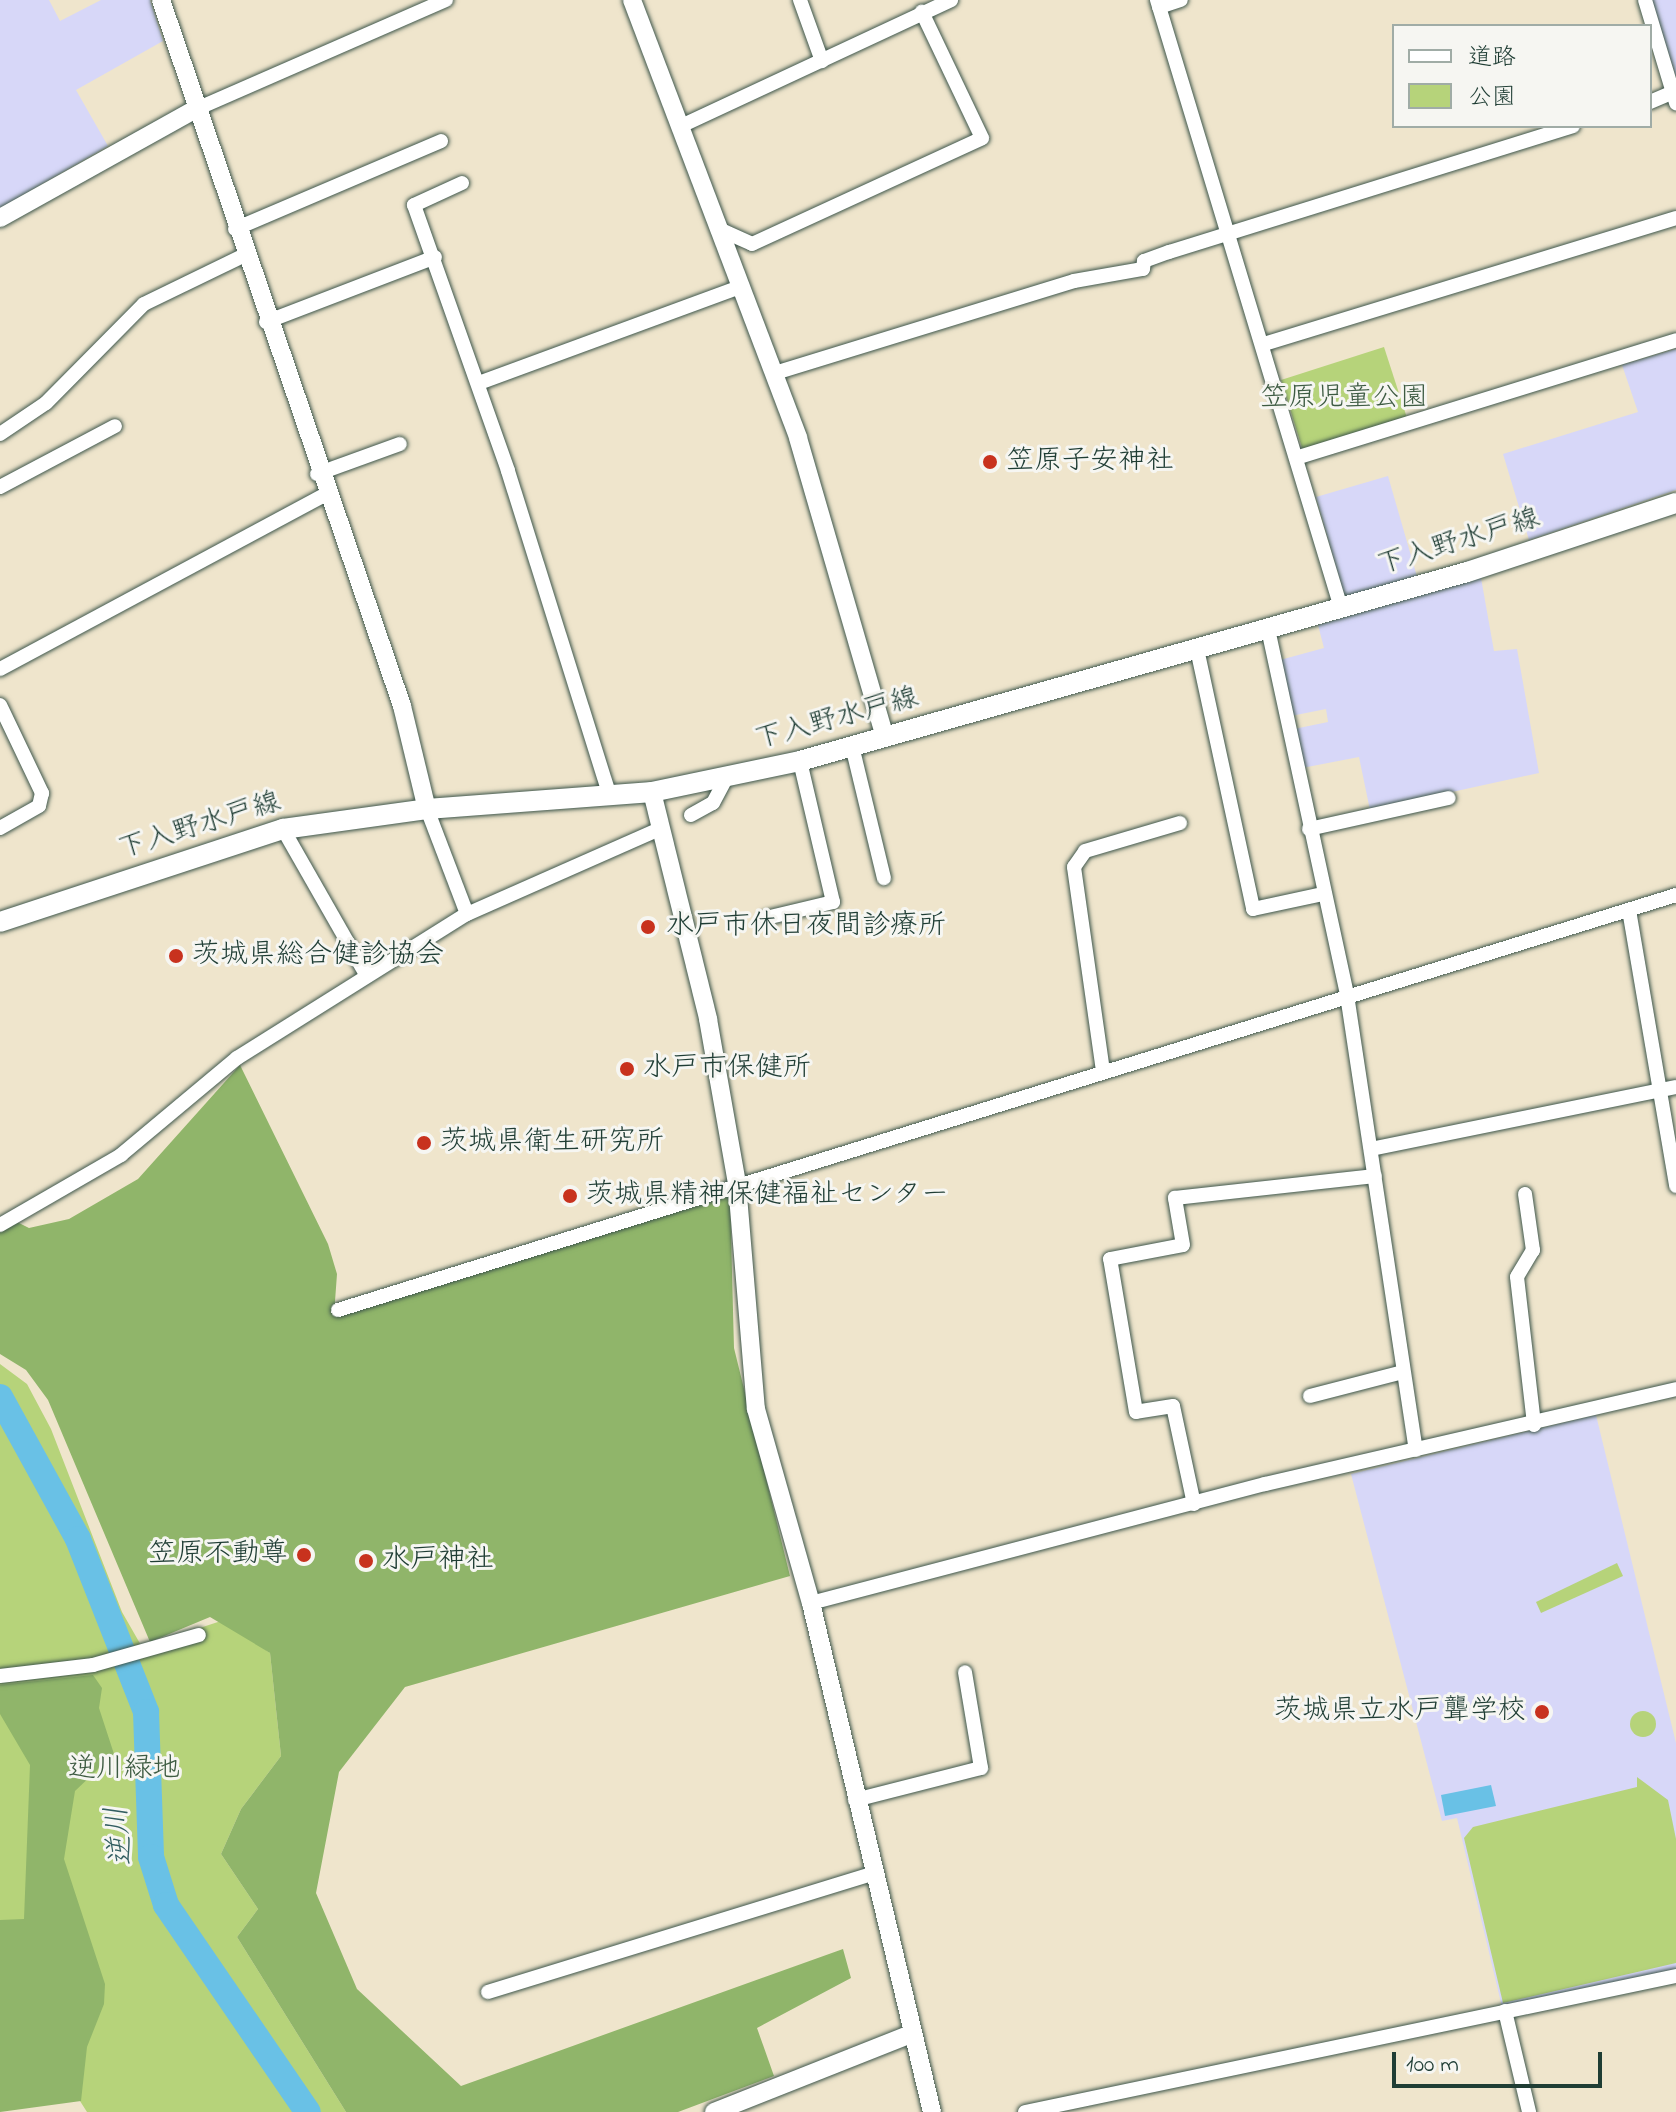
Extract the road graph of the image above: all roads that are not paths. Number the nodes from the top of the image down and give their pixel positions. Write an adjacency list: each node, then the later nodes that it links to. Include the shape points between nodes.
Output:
1 (161, 0): 13 (street)
2 (446, 0): 13 (street)
3 (632, 0): 14 (street)
4 (800, 0): 10 (street)
5 (951, 0): 9 (street)
6 (1181, 0): 8 (street)
7 (1645, 0): 11 (street)
8 (1158, 3): 22 (street)
9 (922, 12): 10 (street); 21 (street, via 982,138 752,244)
10 (822, 61): 14 (street)
11 (1675, 96): 12 (street)
12 (1652, 102)
13 (194, 110): 18 (street); 20 (street)
14 (681, 126): 21 (street)
15 (1567, 128): 22 (street)
16 (441, 141): 20 (street)
17 (462, 183): 24 (street, via 414,205)
18 (0, 218)
19 (1676, 218): 28 (street)
20 (235, 229): 23 (street)
21 (721, 230): 25 (street)
22 (1228, 233): 28 (street); 29 (street, via 1144,261 1143,269 1074,281)
23 (243, 256): 26 (street); 32 (street, via 144,304 46,403)
24 (435, 257): 26 (street); 30 (street)
25 (742, 286): 29 (street); 30 (street)
26 (266, 322): 35 (street)
27 (1676, 340): 34 (street)
28 (1264, 344): 34 (street)
29 (775, 373): 44 (street)
30 (479, 383): 49 (street)
31 (115, 426): 36 (street)
32 (0, 434)
33 (400, 444): 35 (street)
34 (1299, 457): 39 (street)
35 (317, 474): 37 (street)
36 (0, 487)
37 (324, 495): 42 (street); 51 (street, via 402,706)
38 (1676, 503): 39 (main road, 下入野水戸線)
39 (1341, 608): 40 (main road, 下入野水戸線)
40 (1268, 629): 41 (main road, 下入野水戸線); 57 (street)
41 (1197, 649): 44 (main road, 下入野水戸線); 59 (street, via 1253,909)
42 (0, 669)
43 (0, 705): 54 (street, via 42,793 39,806)
44 (885, 737): 45 (main road, 下入野水戸線)
45 (852, 746): 46 (main road, 下入野水戸線); 58 (street)
46 (800, 761): 47 (main road, 下入野水戸線); 63 (street, via 833,902)
47 (727, 777): 48 (main road, 下入野水戸線); 52 (street, via 713,803)
48 (652, 792): 49 (main road, 下入野水戸線); 55 (street)
49 (610, 796): 51 (main road, 下入野水戸線)
50 (1449, 798): 57 (street)
51 (427, 809): 56 (main road, 下入野水戸線); 62 (street)
52 (691, 815)
53 (1180, 823): 67 (street, via 1085,851 1074,867)
54 (0, 828)
55 (662, 828): 62 (street); 72 (street)
56 (283, 829): 64 (main road, 下入野水戸線); 65 (street)
57 (1309, 829): 59 (street)
58 (884, 878)
59 (1323, 894): 66 (street)
60 (1676, 895): 61 (street)
61 (1629, 910): 66 (street); 69 (street)
62 (467, 914): 65 (street)
63 (766, 918)
64 (0, 922)
65 (367, 976): 75 (street, via 237,1058 121,1155)
66 (1347, 995): 67 (street); 70 (street)
67 (1103, 1071): 72 (street)
68 (1676, 1087): 69 (street)
69 (1659, 1090): 70 (street); 73 (street)
70 (1371, 1149): 71 (street)
71 (1375, 1176): 77 (street); 82 (street, via 1175,1198 1183,1245 1110,1259 1136,1412 1173,1406)
72 (737, 1184): 76 (street); 83 (street, via 748,1365)
73 (1676, 1186)
74 (1525, 1194): 80 (street, via 1533,1250 1517,1277)
75 (0, 1225)
76 (338, 1310)
77 (1403, 1372): 79 (street); 81 (street)
78 (1676, 1389): 80 (street)
79 (1310, 1396)
80 (1534, 1425): 81 (street)
81 (1416, 1450): 82 (street)
82 (1194, 1504): 83 (street)
83 (811, 1603): 87 (street)
84 (199, 1635): 86 (street, via 105,1662)
85 (965, 1672): 87 (street, via 981,1768)
86 (0, 1676)
87 (855, 1800): 88 (street)
88 (872, 1874): 90 (street); 92 (street)
89 (1676, 1976): 91 (street)
90 (488, 1992)
91 (1505, 2011): 95 (street); 96 (street)
92 (911, 2034): 93 (street); 94 (street)
93 (714, 2112)
94 (932, 2112)
95 (1025, 2112)
96 (1529, 2112)

